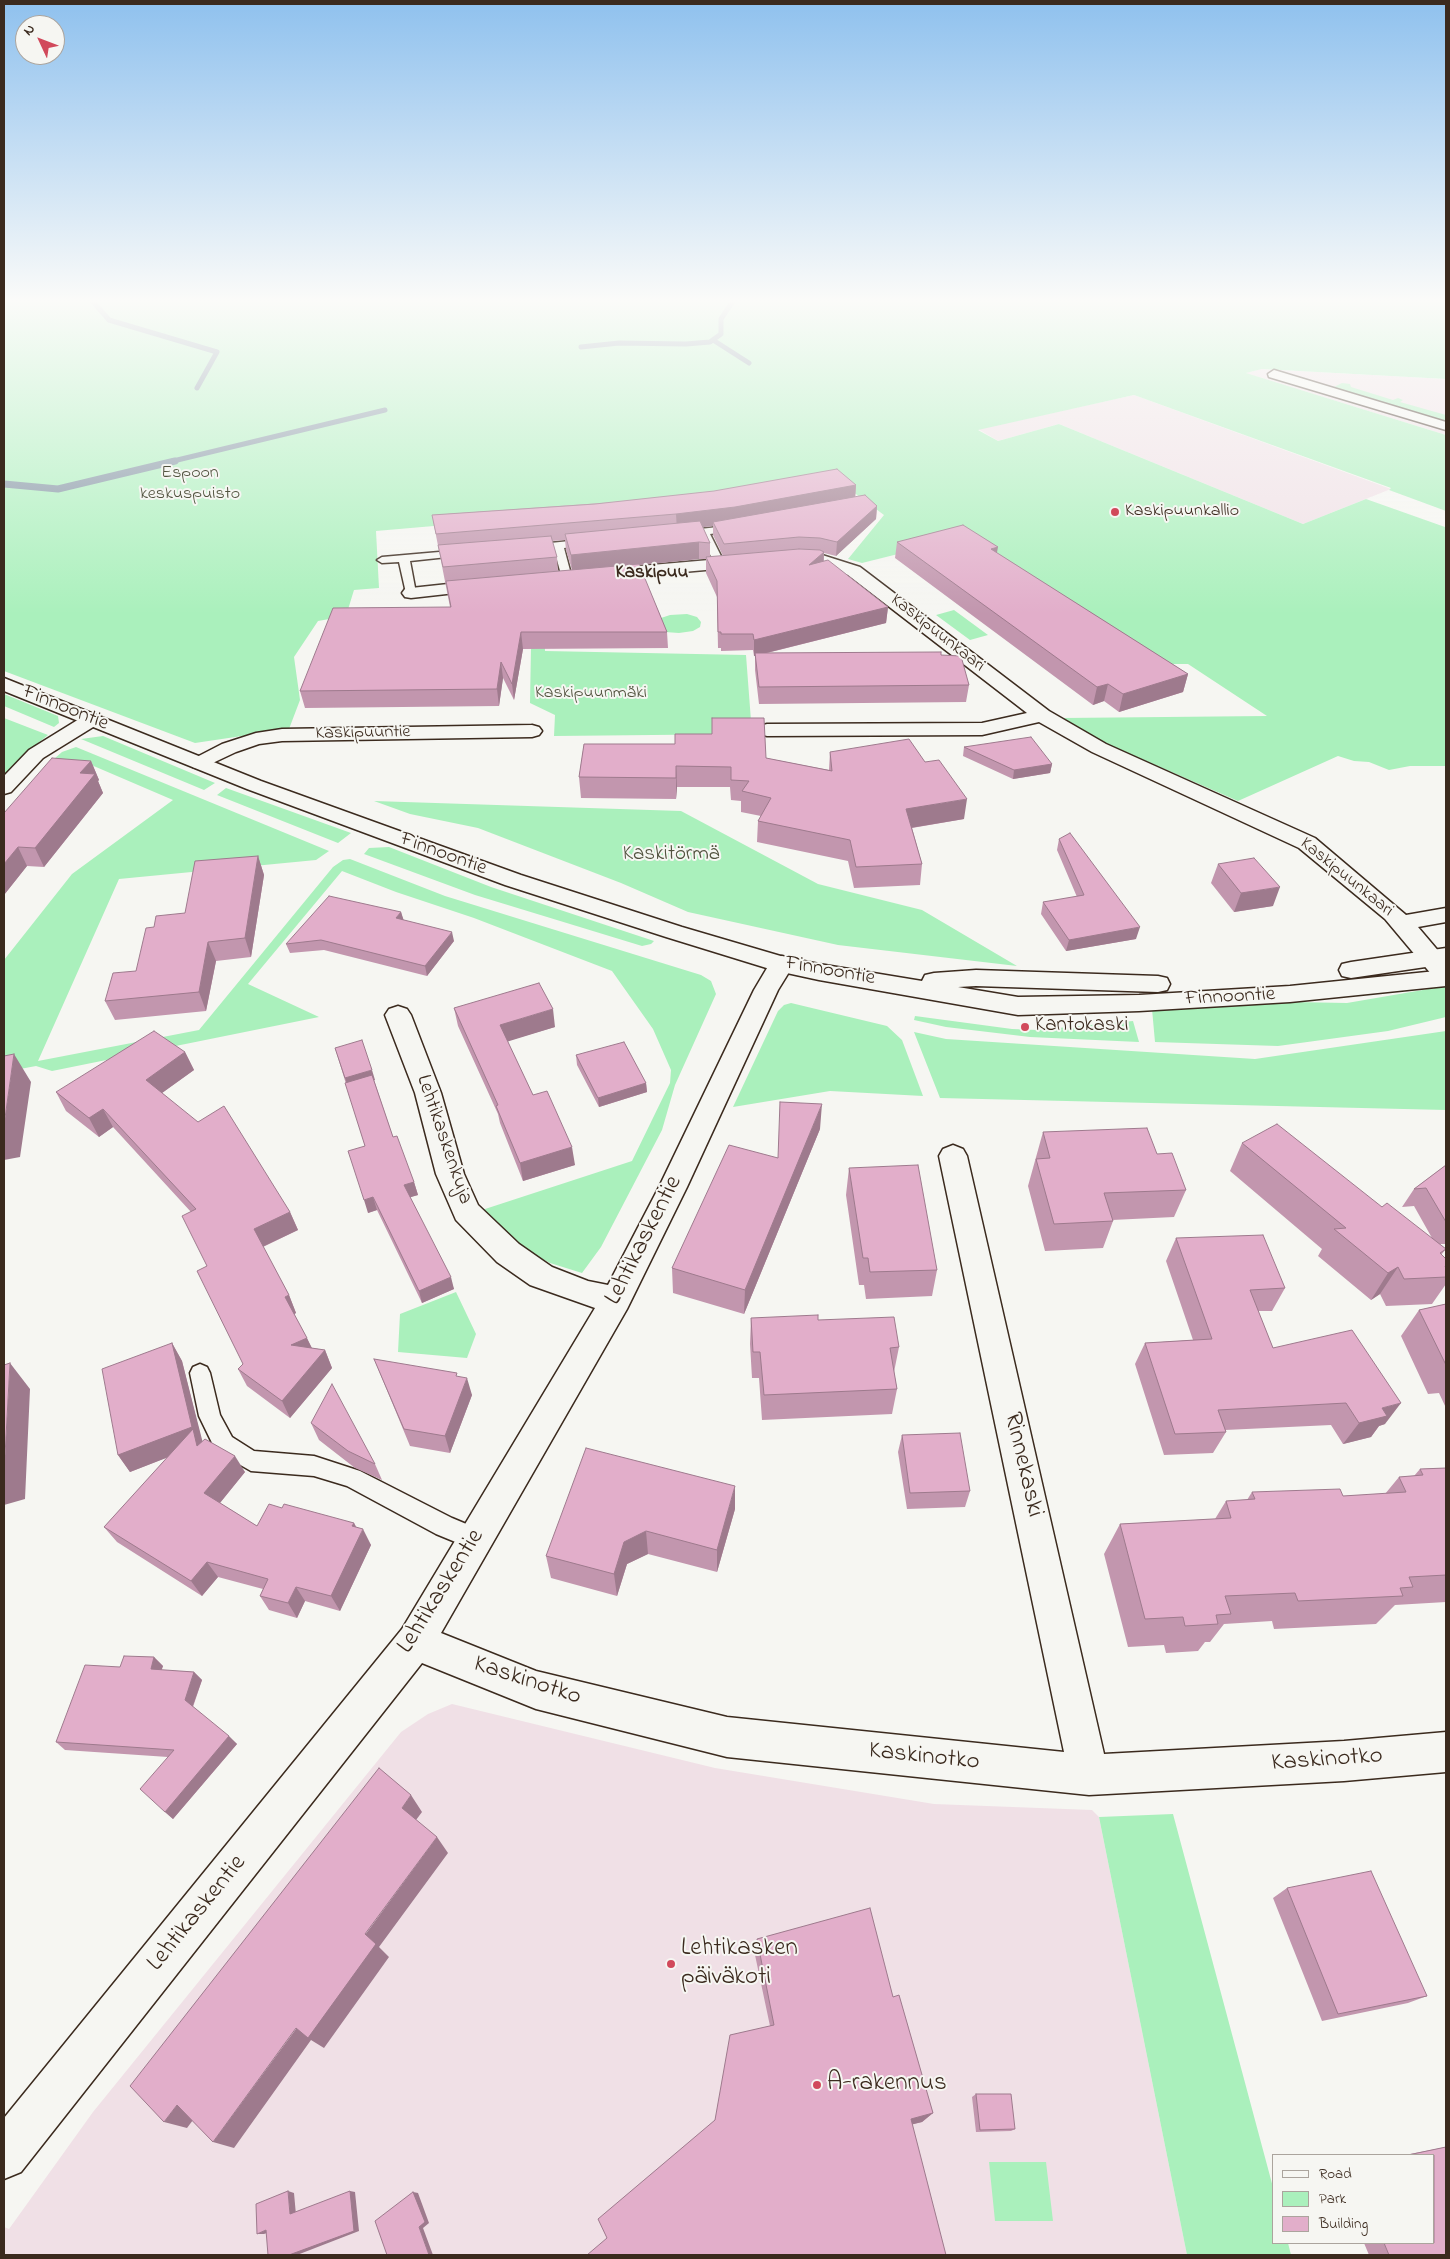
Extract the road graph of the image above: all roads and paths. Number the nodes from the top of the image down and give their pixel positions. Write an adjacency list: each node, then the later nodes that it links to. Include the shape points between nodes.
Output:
1 (1371, 403): 2 (street)
2 (1446, 426)
3 (748, 526): 4 (lane)
4 (704, 532): 5 (lane); 12 (lane)
5 (667, 536)
6 (597, 541): 7 (lane)
7 (558, 546): 8 (lane); 13 (lane)
8 (520, 548)
9 (473, 552): 10 (lane)
10 (404, 559): 11 (lane); 15 (lane)
11 (382, 560)
12 (720, 564): 13 (street, Kaskipuunkaari); 17 (street, Kaskipuunkaari, via 820,559 854,572)
13 (560, 578)
14 (500, 584): 15 (street)
15 (411, 593)
16 (4, 684): 18 (street, Finnoontie)
17 (1042, 715): 19 (street, via 982,728); 24 (street, Kaskipuunkaari, via 1099,748 1307,843)
18 (91, 720): 21 (street, Finnoontie); 22 (street, via 36,754)
19 (766, 730)
20 (532, 731): 21 (street, Kaskipuuntie, via 282,735 229,748)
21 (200, 763): 25 (street, Finnoontie, via 504,877)
22 (4, 788)
23 (1446, 915): 24 (street, Kaskipuunkaari)
24 (1401, 923): 26 (street, Kaskipuunkaari)
25 (782, 964): 26 (street, Finnoontie, via 1018,1006 1290,994); 29 (street, Lehtikaskentie, via 766,990)
26 (1443, 967)
27 (398, 1016): 29 (street, Lehtikaskenkuja, via 428,1093 450,1174 466,1212 508,1254 541,1276)
28 (953, 1156): 34 (street, Rinnekaski)
29 (616, 1300): 31 (street, Lehtikaskentie)
30 (200, 1373): 31 (lane, via 210,1416 224,1444 251,1461 314,1466 352,1478)
31 (475, 1539): 32 (street, Lehtikaskentie)
32 (415, 1642): 34 (street, Kaskinotko, via 536,1690 727,1737); 35 (street, Lehtikaskentie)
33 (1446, 1752): 34 (street, Kaskinotko)
34 (1089, 1775)
35 (4, 2155)

